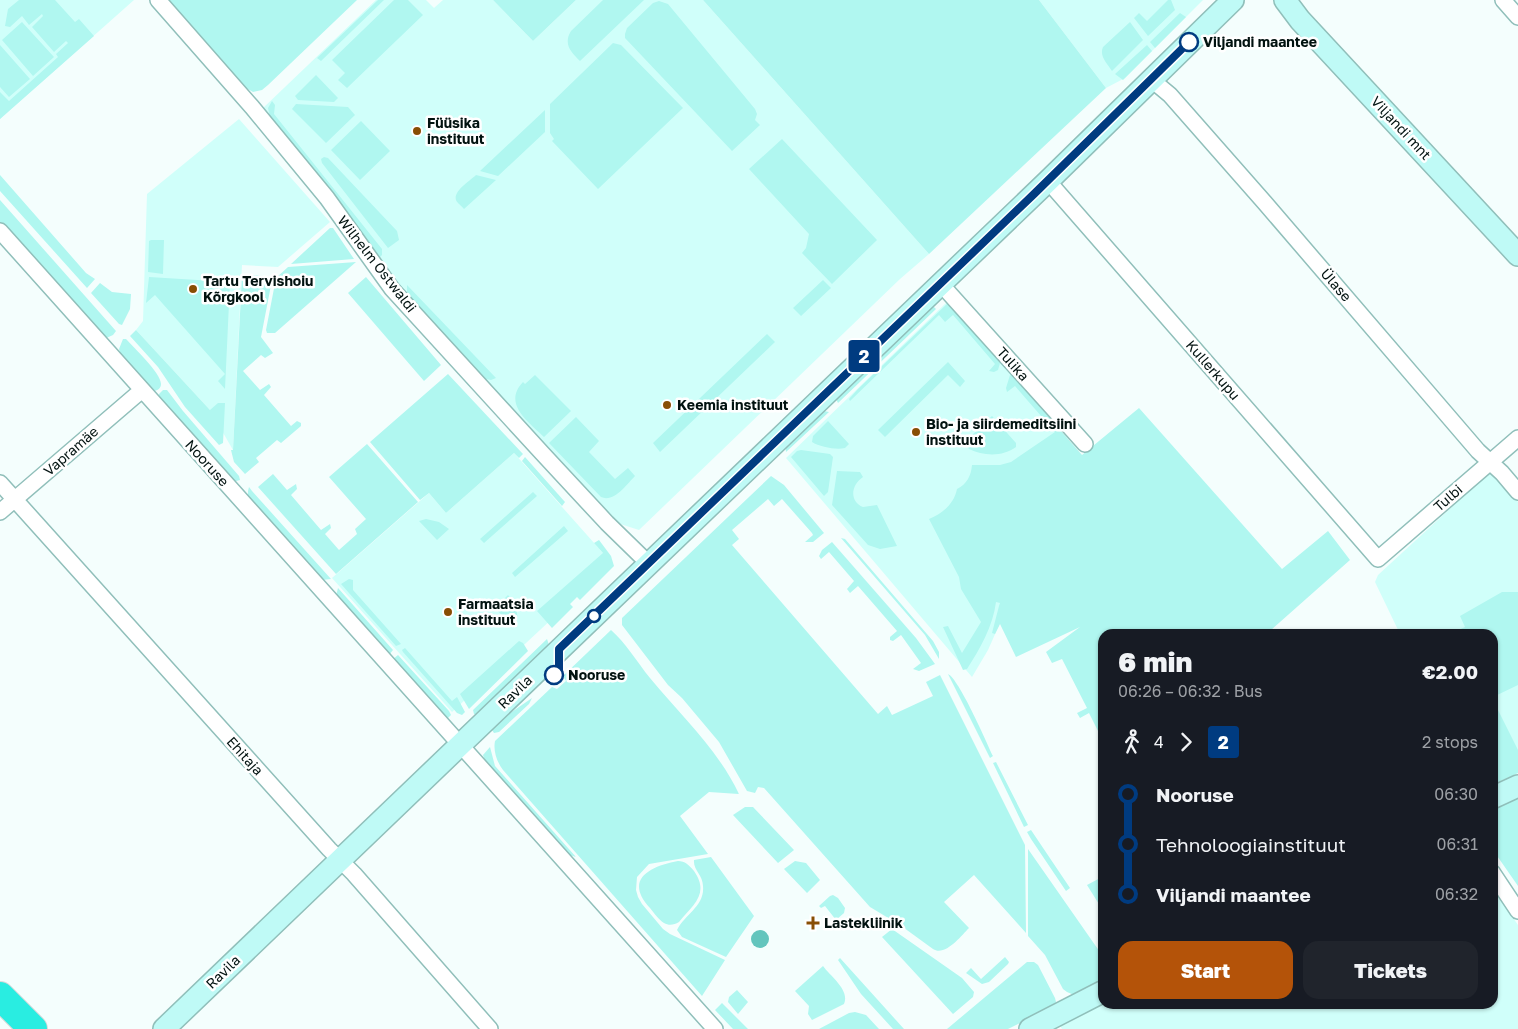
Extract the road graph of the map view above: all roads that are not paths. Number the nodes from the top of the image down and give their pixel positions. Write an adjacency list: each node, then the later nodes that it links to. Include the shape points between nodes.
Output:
1 (158, 0): 20 (street, Wilhelm Ostwaldi, via 327,198 392,289 561,474)
2 (1233, 0): 6 (street, Ravila)
3 (1285, 0): 9 (street, Viljandi mnt, via 1306,27)
4 (1503, 0): 5 (street)
5 (1518, 17)
6 (1152, 80): 7 (street, Ravila); 14 (street, Ülase, via 1170,95 1246,181)
7 (1048, 181): 10 (street, Ravila); 19 (street, Kullerkupu)
8 (0, 231): 11 (street, Nooruse)
9 (1518, 255)
10 (940, 283): 13 (street, Tulika); 20 (street, Ravila)
11 (142, 390): 17 (street, Vapramäe); 21 (street, Nooruse)
12 (1518, 438): 14 (street, Tulbi)
13 (1085, 444)
14 (1489, 462): 16 (street, Ülase); 19 (street, Tulbi)
15 (0, 483): 17 (street, Ehitaja)
16 (1518, 492)
17 (14, 499): 18 (street, Vapramäe); 24 (street, Ehitaja)
18 (0, 512)
19 (1378, 559)
20 (648, 563): 21 (street, Ravila)
21 (460, 745): 24 (street, Ravila); 34 (street, Nooruse)
22 (1518, 786): 23 (street)
23 (1498, 795)
24 (340, 860): 32 (street, Ravila); 33 (street, Ehitaja)
25 (1498, 881): 26 (street)
26 (1518, 911)
27 (1098, 994): 35 (street)
28 (0, 996): 31 (highway)
29 (0, 1015): 30 (highway)
30 (12, 1029)
31 (33, 1029)
32 (164, 1029)
33 (490, 1029)
34 (715, 1029)
35 (1030, 1029)

